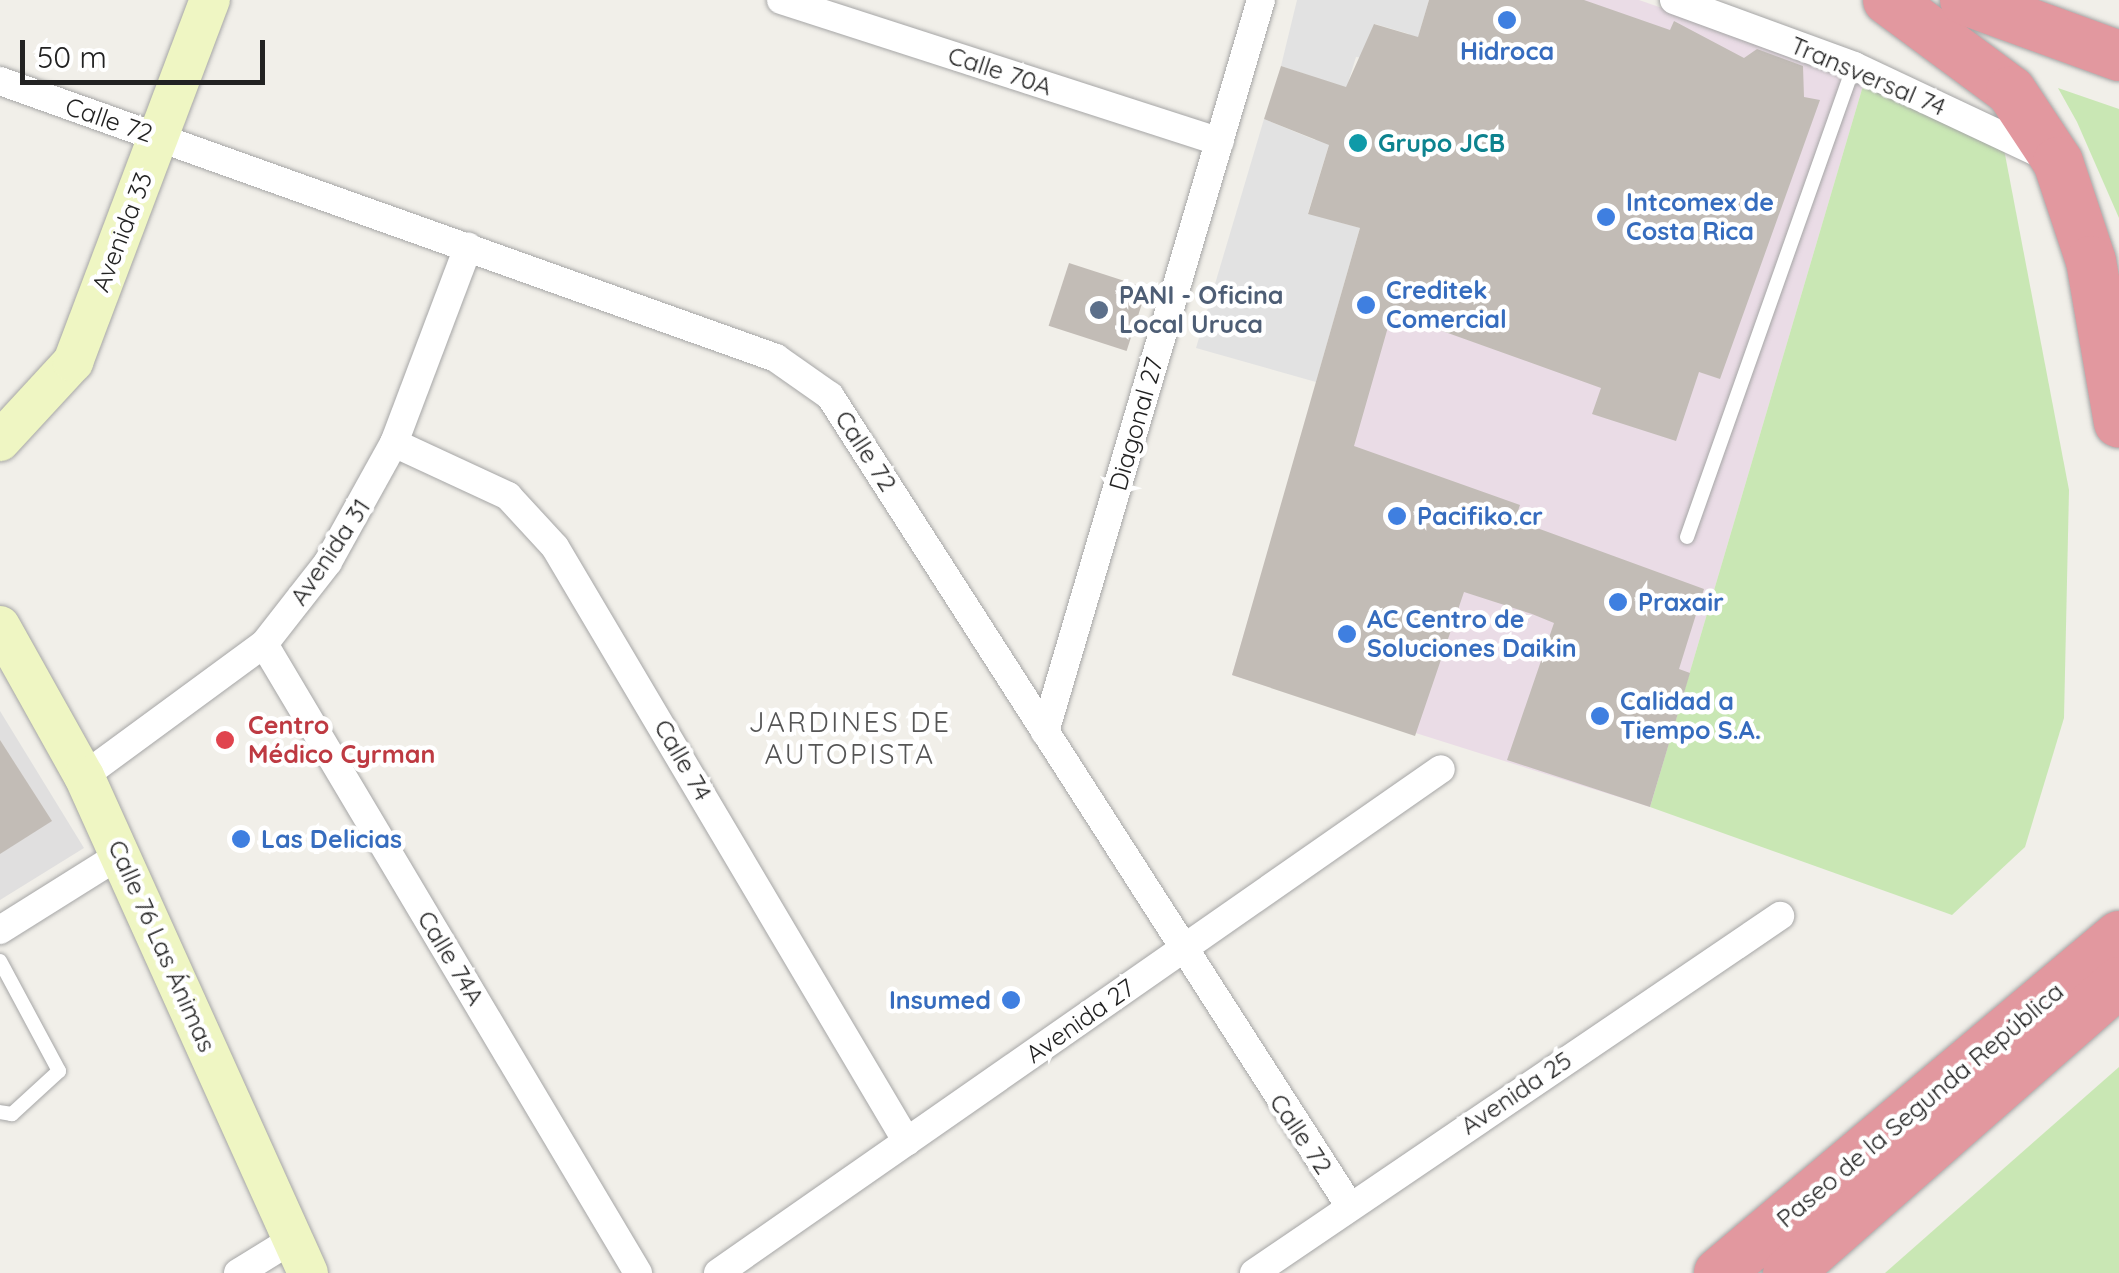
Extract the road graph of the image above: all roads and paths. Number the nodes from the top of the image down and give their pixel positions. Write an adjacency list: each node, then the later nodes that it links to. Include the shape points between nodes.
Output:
1 (210, 0): 10 (street, Avenida 33)
2 (781, 0): 11 (street, Calle 70A)
3 (1261, 0): 11 (street, Diagonal 27)
4 (1674, 0): 8 (street, Transversal 74)
5 (1888, 0): 12 (highway, via 2011,92)
6 (1965, 0): 7 (highway)
7 (2119, 56)
8 (1854, 66): 12 (street, Transversal 74); 17 (lane)
9 (0, 82): 10 (street, Calle 72)
10 (158, 136): 13 (street, Calle 72); 15 (street, Avenida 33, via 74,362)
11 (1220, 142): 20 (street, Diagonal 27)
12 (2058, 162): 14 (highway, via 2091,261)
13 (468, 247): 16 (street, Avenida 31); 20 (street, Calle 72, via 776,358 830,396)
14 (2119, 423)
15 (0, 441)
16 (394, 443): 19 (street, Avenida 31, via 328,562); 32 (street, Calle 74, via 508,496 555,547)
17 (1687, 537)
18 (0, 626): 22 (street, Calle 76 Las Ánimas)
19 (264, 644): 22 (street, Avenida 31); 36 (street, Calle 74A)
20 (1046, 732): 28 (street, Calle 72)
21 (1440, 769): 28 (street, Avenida 27)
22 (84, 776): 23 (street, Calle 76 Las Ánimas)
23 (120, 854): 26 (street); 34 (street, Calle 76 Las Ánimas)
24 (2119, 898): 30 (highway)
25 (1780, 916): 33 (street, Avenida 25)
26 (0, 930)
27 (2119, 936): 30 (highway, Paseo de la Segunda República)
28 (1179, 952): 32 (street, Avenida 27); 33 (street, Calle 72)
29 (0, 961): 31 (lane, via 59,1071 12,1114)
30 (2095, 980): 39 (highway, Paseo de la Segunda República); 40 (highway, Paseo de la Segunda República)
31 (0, 1112)
32 (907, 1142): 37 (street, Avenida 27)
33 (1349, 1205): 38 (street, Avenida 25)
34 (301, 1256): 35 (street)
35 (238, 1273)
36 (638, 1273)
37 (718, 1273)
38 (1254, 1273)
39 (1719, 1273)
40 (1788, 1273)

